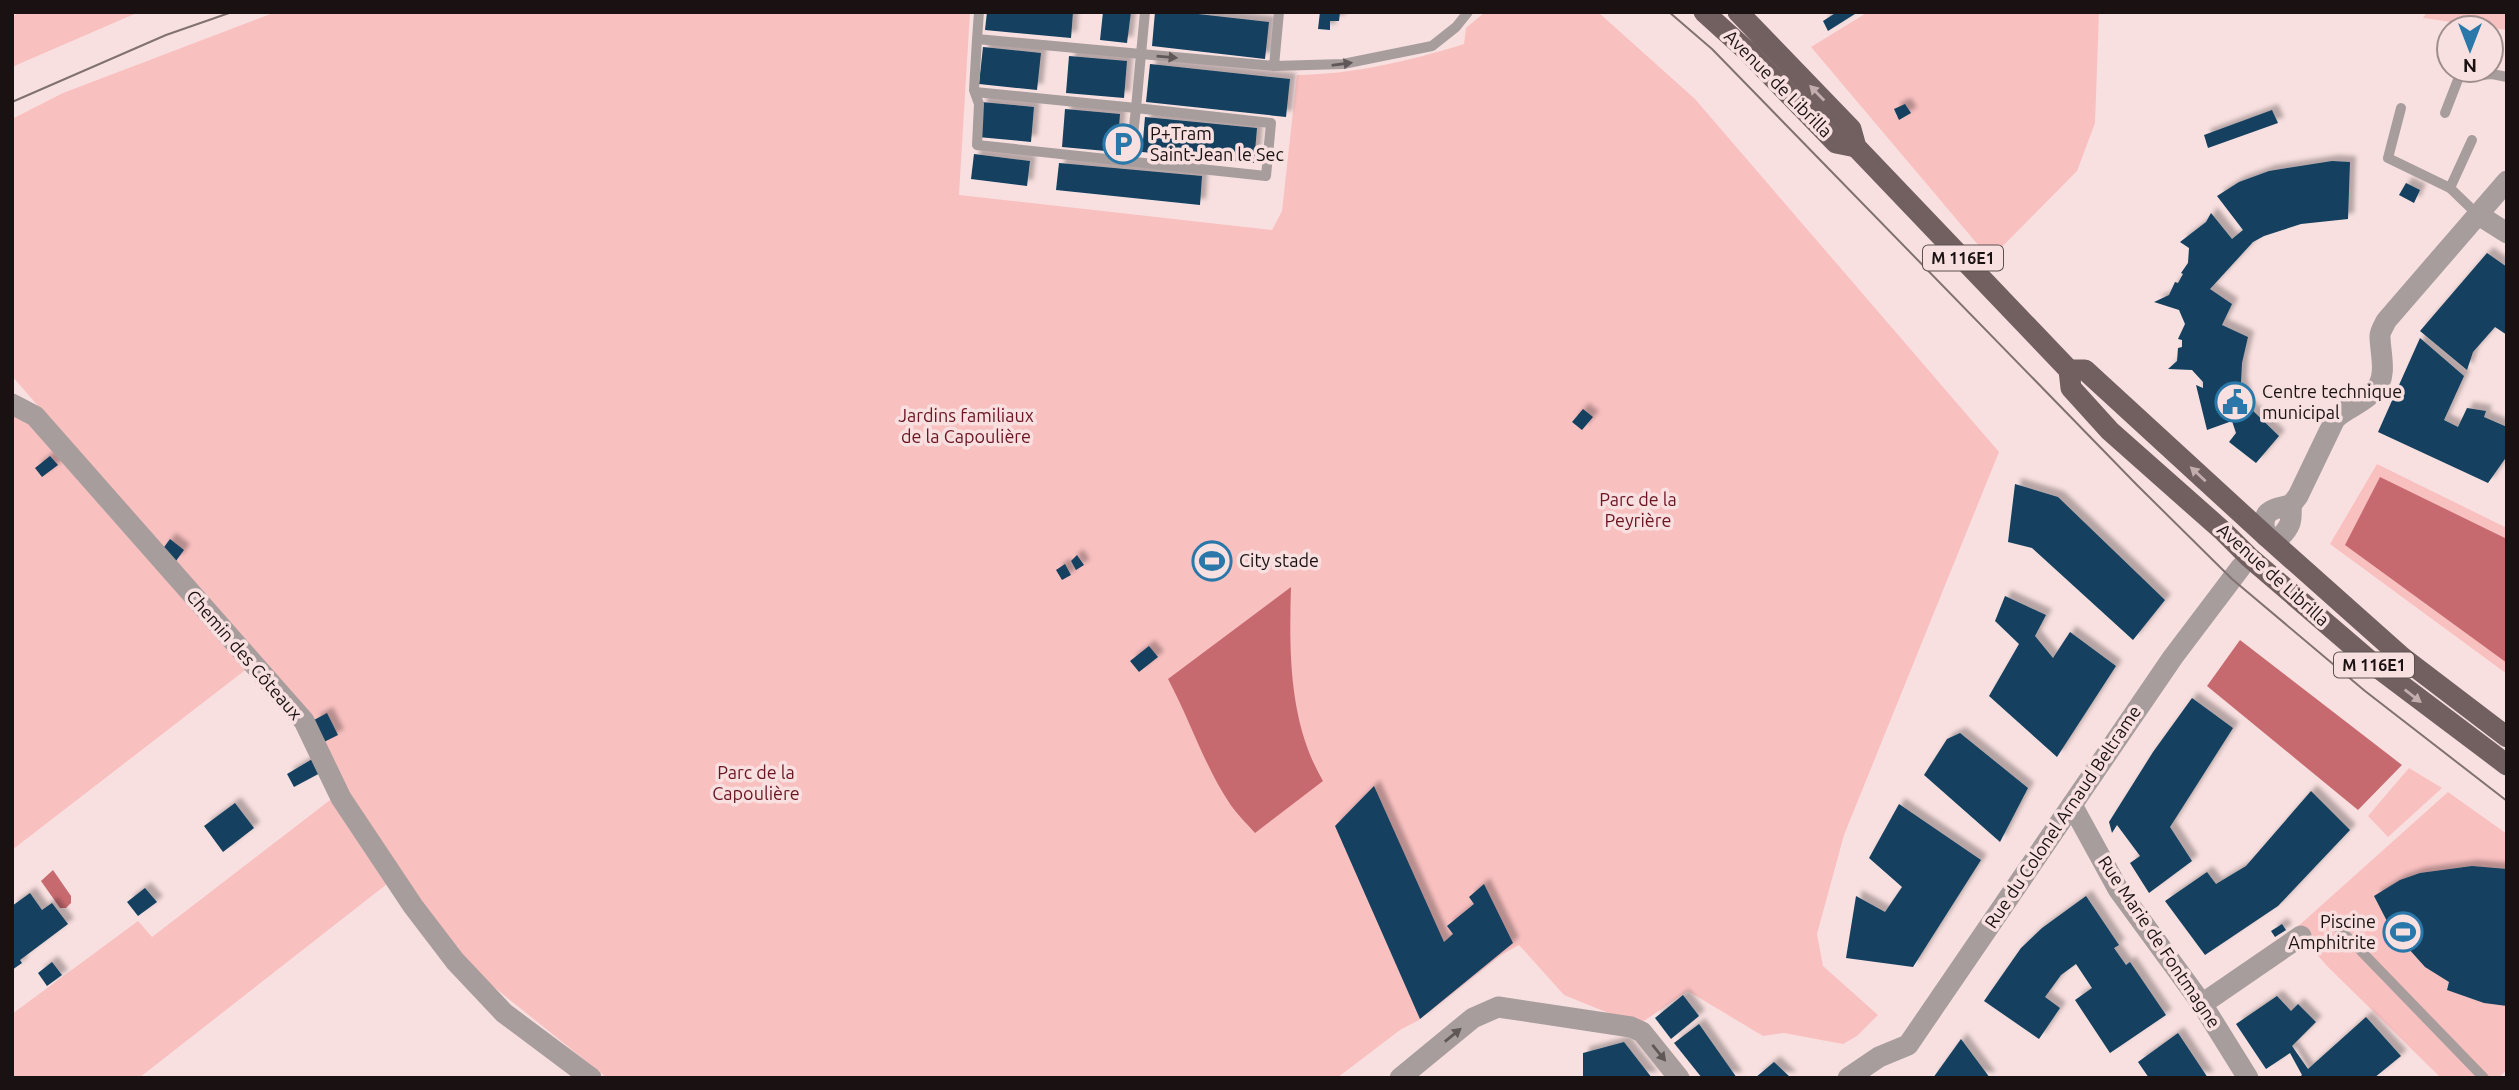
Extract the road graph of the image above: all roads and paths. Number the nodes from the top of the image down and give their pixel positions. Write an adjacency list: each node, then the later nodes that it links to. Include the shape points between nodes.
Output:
1 (979, 12): 7 (lane)
2 (1145, 12): 8 (lane)
3 (1279, 12): 9 (lane)
4 (1468, 12): 9 (lane, one-way to 4, via 1343,64 1432,46)
5 (1704, 12): 16 (main road, Avenue de Librilla / M 116E1, via 1836,143)
6 (1738, 12): 16 (main road, Avenue de Librilla / M 116E1, one-way to 6, via 1851,129)
7 (977, 39): 8 (lane); 11 (lane)
8 (1141, 54): 9 (lane, one-way to 9); 13 (lane)
9 (1275, 66)
10 (2507, 76): 14 (lane, via 2459,77)
11 (975, 92): 13 (lane); 17 (lane, via 979,104 977,145)
12 (2402, 107): 19 (lane, via 2388,158)
13 (1136, 108): 17 (lane); 17 (lane, via 1271,123 1266,176)
14 (2445, 113)
15 (2472, 140): 19 (lane)
16 (1856, 147): 22 (main road, Avenue de Librilla / M 116E1)
17 (1130, 161)
18 (2507, 181): 20 (street)
19 (2450, 188): 20 (lane)
20 (2477, 214): 21 (street); 25 (street, Rue du Colonel Arnaud Beltrame, via 2386,321 2380,334 2382,375 2378,388 2335,419 2298,496 2291,505 2266,514)
21 (2507, 233)
22 (2069, 370): 24 (main road, Avenue de Librilla / M 116E1, via 2071,388); 25 (main road, Avenue de Librilla / M 116E1, one-way to 22, via 2085,370)
23 (12, 404): 32 (street, Chemin des Côteaux, via 35,416 304,721 341,798 455,961 504,1013)
24 (2110, 431): 25 (main road, Avenue de Librilla / M 116E1, via 2224,532); 25 (main road, Avenue de Librilla / M 116E1, via 2146,449)
25 (2254, 550): 26 (main road, Avenue de Librilla / M 116E1); 27 (main road, Avenue de Librilla / M 116E1, one-way to 27, via 2386,674); 28 (street, Rue du Colonel Arnaud Beltrame, via 2173,657)
26 (2507, 737)
27 (2507, 765)
28 (2072, 805): 31 (street, Rue Marie de Fontmagne, via 2118,889); 35 (street, Rue du Colonel Arnaud Beltrame, via 1908,1045)
29 (2332, 921): 37 (lane)
30 (2301, 936): 31 (street)
31 (2202, 1004): 36 (street, Rue Marie de Fontmagne)
32 (591, 1078)
33 (1400, 1078): 34 (street, one-way to 34, via 1473,1018 1498,1007 1631,1027 1642,1032)
34 (1679, 1078)
35 (1847, 1078)
36 (2248, 1078)
37 (2484, 1078)

